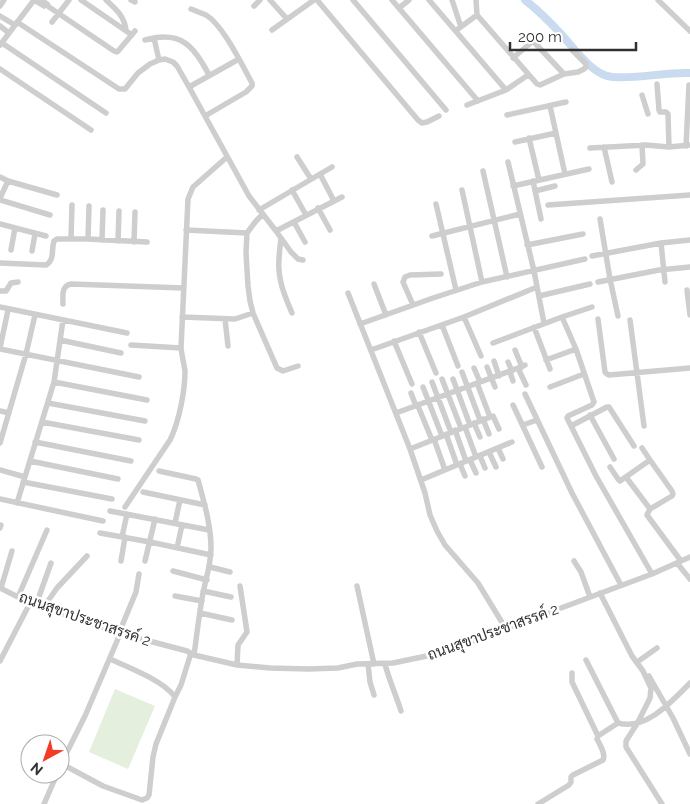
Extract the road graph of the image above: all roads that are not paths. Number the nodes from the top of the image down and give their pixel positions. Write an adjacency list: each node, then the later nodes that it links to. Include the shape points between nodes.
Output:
1 (4, 0): 18 (street)
2 (34, 0): 20 (street); 28 (street)
3 (41, 0): 20 (street)
4 (69, 0): 23 (street)
5 (81, 0): 32 (street)
6 (106, 0): 32 (street, via 123,18)
7 (260, 0): 19 (street)
8 (270, 0): 26 (street)
9 (316, 0): 26 (street); 60 (street, via 418,120 422,123)
10 (353, 0): 56 (street)
11 (392, 0): 21 (street)
12 (409, 0): 21 (street)
13 (429, 0): 31 (street)
14 (452, 0): 31 (street)
15 (476, 0): 25 (street)
16 (658, 0): 17 (street)
17 (666, 2): 33 (street)
18 (0, 6)
19 (254, 6)
20 (48, 7): 23 (street)
21 (399, 8): 51 (street)
22 (191, 10): 40 (street, via 215,23)
23 (58, 13): 27 (street); 32 (street, via 114,52 134,33)
24 (0, 16): 28 (street)
25 (476, 16): 31 (street); 39 (street)
26 (287, 19): 30 (street)
27 (52, 22)
28 (16, 24): 34 (street); 41 (street, via 119,89 125,89 142,68)
29 (0, 26): 34 (street)
30 (272, 30)
31 (458, 30): 49 (street)
32 (126, 31)
33 (690, 31)
34 (9, 33): 37 (street)
35 (154, 38): 36 (street); 41 (street); 44 (street, via 171,37 187,44)
36 (145, 40)
37 (1, 44): 57 (street)
38 (572, 50): 43 (street, via 586,67)
39 (513, 58): 43 (street, via 533,41); 45 (street)
40 (239, 59): 44 (street); 59 (street, via 252,86)
41 (159, 60): 48 (street, via 173,62)
42 (0, 69): 61 (street)
43 (564, 74): 45 (street, via 539,85)
44 (209, 75): 48 (street)
45 (528, 75): 49 (street)
46 (657, 84): 54 (street)
47 (689, 85): 66 (street)
48 (189, 87): 59 (street)
49 (506, 90): 51 (street)
50 (642, 95): 54 (street, via 647,110)
51 (478, 101): 53 (street)
52 (566, 102): 55 (street)
53 (467, 105)
54 (658, 105): 68 (street, via 659,112 668,114)
55 (550, 106): 58 (street); 62 (street)
56 (446, 110)
57 (106, 113)
58 (507, 114)
59 (205, 116): 70 (street)
60 (438, 116)
61 (91, 130)
62 (556, 133): 63 (street); 78 (street)
63 (529, 138): 64 (street); 81 (street)
64 (516, 142)
65 (642, 145): 67 (street); 68 (street); 75 (street, via 643,164)
66 (688, 146): 68 (street)
67 (604, 147): 69 (street); 83 (street)
68 (669, 147)
69 (590, 148)
70 (227, 157): 102 (street); 113 (street, via 189,193)
71 (297, 157): 80 (street)
72 (508, 162): 84 (street)
73 (332, 167): 77 (street)
74 (589, 168): 78 (street)
75 (636, 170)
76 (483, 172): 107 (street)
77 (320, 174): 80 (street); 93 (street)
78 (566, 174): 81 (street)
79 (0, 177): 82 (street)
80 (311, 179): 86 (street)
81 (536, 180): 84 (street); 88 (street)
82 (8, 181): 90 (street); 92 (street)
83 (612, 182)
84 (513, 186): 104 (street)
85 (555, 186): 88 (street)
86 (292, 190): 102 (street); 105 (street)
87 (462, 190): 111 (street)
88 (535, 191): 106 (street)
89 (690, 194): 96 (street)
90 (57, 195)
91 (342, 196): 93 (street)
92 (0, 199): 103 (street)
93 (334, 201): 98 (street)
94 (436, 204): 117 (street)
95 (72, 205): 123 (street)
96 (548, 205)
97 (89, 206): 124 (street)
98 (318, 208): 105 (street); 114 (street)
99 (103, 210): 125 (street)
100 (119, 211): 127 (street)
101 (135, 212): 128 (street)
102 (261, 212): 115 (street); 116 (street)
103 (50, 214)
104 (520, 214): 107 (street); 132 (street)
105 (306, 215): 109 (street)
106 (541, 219)
107 (494, 220): 111 (street); 144 (street)
108 (600, 220): 135 (street)
109 (294, 222): 115 (street); 130 (street)
110 (0, 224): 112 (street)
111 (470, 226): 117 (street); 147 (street)
112 (15, 228): 118 (street); 133 (street)
113 (186, 230): 116 (street); 152 (street)
114 (330, 230)
115 (276, 231): 122 (street)
116 (248, 233): 164 (street, via 246,264)
117 (443, 233): 121 (street); 154 (street)
118 (35, 234): 120 (street); 134 (street)
119 (583, 234): 132 (street)
120 (46, 236)
121 (432, 236)
122 (281, 238): 138 (street, via 295,257); 165 (street, via 279,272)
123 (71, 239): 124 (street); 139 (street, via 54,241 51,261 46,265)
124 (88, 239): 125 (street)
125 (102, 240): 127 (street)
126 (690, 240): 131 (street)
127 (118, 241): 128 (street)
128 (134, 242): 129 (street)
129 (147, 242)
130 (306, 242)
131 (661, 243): 135 (street); 141 (street)
132 (527, 244): 142 (street)
133 (11, 250)
134 (32, 251)
135 (606, 253): 136 (street); 145 (street)
136 (592, 256)
137 (585, 259): 142 (street)
138 (303, 260)
139 (0, 263)
140 (690, 267): 141 (street)
141 (663, 270): 145 (street); 149 (street)
142 (534, 271): 144 (street); 153 (street)
143 (441, 274): 160 (street, via 405,277 403,282)
144 (507, 277): 147 (street)
145 (610, 279): 148 (street); 170 (street)
146 (18, 282): 156 (street, via 12,283 6,291)
147 (482, 282): 154 (street)
148 (598, 282)
149 (665, 282)
150 (374, 284): 167 (street)
151 (590, 284): 158 (street)
152 (183, 288): 159 (street, via 67,284); 172 (street)
153 (537, 288): 158 (street); 171 (street)
154 (456, 290): 160 (street)
155 (687, 290): 168 (street)
156 (0, 291)
157 (348, 293): 178 (street)
158 (539, 296): 177 (street)
159 (63, 304)
160 (413, 305): 167 (street)
161 (0, 307): 163 (street)
162 (592, 308): 169 (street)
163 (8, 310): 166 (street); 189 (street)
164 (253, 313): 173 (street); 200 (street, via 277,368 283,371)
165 (292, 313)
166 (35, 315): 175 (street); 194 (street)
167 (386, 315): 178 (street)
168 (690, 315)
169 (562, 316): 177 (street); 190 (street)
170 (618, 316)
171 (464, 317): 179 (street); 195 (street)
172 (182, 318): 173 (street); 188 (street)
173 (225, 319): 187 (street)
174 (598, 319): 209 (street, via 605,372 609,375)
175 (63, 320): 182 (street); 183 (street)
176 (630, 320): 209 (street)
177 (544, 323): 180 (street)
178 (360, 324): 191 (street)
179 (442, 325): 181 (street); 201 (street)
180 (534, 327): 185 (street); 196 (street)
181 (419, 332): 184 (street); 210 (street)
182 (127, 333)
183 (60, 340): 193 (street); 197 (street)
184 (394, 341): 191 (street); 221 (street)
185 (493, 343)
186 (131, 345): 188 (street)
187 (228, 346)
188 (181, 348): 286 (street, via 184,392 174,433)
189 (0, 349): 194 (street)
190 (576, 349): 196 (street); 211 (street)
191 (371, 350): 238 (street)
192 (515, 350): 203 (street)
193 (121, 353)
194 (26, 354): 197 (street); 239 (street)
195 (481, 356)
196 (546, 360): 206 (street)
197 (57, 361): 213 (street); 218 (street)
198 (494, 361): 212 (street)
199 (508, 362): 207 (street)
200 (298, 366)
201 (458, 366)
202 (487, 367): 215 (street)
203 (522, 367): 207 (street); 222 (street)
204 (474, 368): 220 (street)
205 (690, 368): 209 (street)
206 (550, 369)
207 (511, 371): 212 (street); 217 (street)
208 (462, 372): 223 (street)
209 (637, 372): 247 (street)
210 (436, 373)
211 (584, 374): 224 (street); 246 (street, via 594,402 566,418)
212 (499, 376): 215 (street)
213 (139, 377)
214 (453, 378): 227 (street)
215 (491, 378): 220 (street); 226 (street)
216 (442, 380): 229 (street)
217 (513, 381)
218 (54, 382): 232 (street); 234 (street)
219 (432, 382): 231 (street)
220 (478, 383): 223 (street); 244 (street)
221 (412, 384)
222 (526, 385)
223 (468, 386): 227 (street); 244 (street)
224 (550, 386)
225 (423, 387): 233 (street)
226 (495, 388)
227 (458, 390): 229 (street); 244 (street)
228 (411, 393): 236 (street)
229 (448, 394): 231 (street); 244 (street)
230 (525, 394): 241 (street)
231 (438, 398): 233 (street); 244 (street)
232 (147, 400)
233 (428, 401): 236 (street); 244 (street)
234 (48, 403): 242 (street); 243 (street)
235 (513, 405): 245 (street)
236 (417, 406): 238 (street); 251 (street)
237 (0, 411): 239 (street)
238 (396, 413): 259 (street)
239 (9, 414): 255 (street)
240 (590, 415): 246 (street); 256 (street, via 609,407); 262 (street)
241 (537, 420): 245 (street); 316 (street)
242 (145, 421)
243 (42, 422): 252 (street); 253 (street)
244 (465, 426): 248 (street, via 493,416); 249 (street); 250 (street); 251 (street); 263 (street); 263 (street); 263 (street)
245 (523, 426): 268 (street)
246 (571, 426): 313 (street)
247 (644, 426)
248 (499, 429)
249 (490, 434)
250 (480, 437)
251 (433, 439): 259 (street); 272 (street)
252 (139, 440)
253 (36, 442): 265 (street); 266 (street)
254 (512, 442): 257 (street)
255 (0, 443)
256 (634, 446)
257 (498, 448): 260 (street); 261 (street)
258 (642, 448): 264 (street)
259 (410, 449): 279 (street)
260 (489, 452): 263 (street); 267 (street)
261 (503, 459)
262 (614, 459)
263 (468, 460): 270 (street); 272 (street); 274 (street); 275 (street)
264 (650, 460): 276 (street); 287 (street, via 673,494)
265 (30, 461): 277 (street); 278 (street)
266 (131, 461)
267 (496, 467)
268 (542, 467)
269 (610, 467): 276 (street, via 620,481)
270 (486, 468)
271 (0, 470): 278 (street)
272 (445, 470): 279 (street)
273 (159, 471): 285 (street, via 198,480)
274 (476, 473)
275 (464, 476)
276 (626, 477): 287 (street)
277 (118, 479)
278 (24, 480): 281 (street); 284 (street)
279 (421, 480): 331 (street, via 437,531 478,583)
280 (143, 492): 283 (street)
281 (112, 499)
282 (0, 500): 284 (street)
283 (180, 500): 285 (street); 292 (street)
284 (17, 503): 291 (street)
285 (205, 505): 295 (street)
286 (125, 507)
287 (650, 508): 307 (street, via 647,515)
288 (110, 511): 289 (street)
289 (126, 514): 290 (street); 297 (street)
290 (155, 519): 292 (street); 298 (street)
291 (103, 521)
292 (175, 524): 293 (street)
293 (182, 525): 295 (street); 299 (street)
294 (47, 530): 324 (street)
295 (209, 530): 301 (street)
296 (100, 533): 297 (street)
297 (124, 537): 298 (street); 304 (street)
298 (150, 542): 299 (street); 305 (street)
299 (177, 548): 301 (street)
300 (12, 551): 319 (street)
301 (211, 555): 309 (street)
302 (87, 556): 328 (street)
303 (690, 557): 307 (street, ถนนสุขาประชาสรรค์ 2)
304 (120, 560)
305 (145, 561)
306 (574, 561): 323 (street)
307 (679, 562): 313 (street, ถนนสุขาประชาสรรค์ 2); 314 (street)
308 (52, 563): 327 (street)
309 (210, 567): 311 (street); 315 (street)
310 (173, 571): 315 (street)
311 (230, 572)
312 (139, 574): 332 (street, via 136,592)
313 (652, 574): 316 (street, ถนนสุขาประชาสรรค์ 2)
314 (690, 579)
315 (207, 580): 320 (street)
316 (622, 585): 321 (street, ถนนสุขาประชาสรรค์ 2)
317 (240, 586): 342 (street, via 247,632 238,646)
318 (357, 586): 340 (street)
319 (0, 588): 324 (street, ถนนสุขาประชาสรรค์ 2)
320 (203, 591): 325 (street); 326 (street)
321 (600, 593): 323 (street, ถนนสุขาประชาสรรค์ 2); 335 (street)
322 (175, 596): 326 (street)
323 (590, 596): 331 (street, ถนนสุขาประชาสรรค์ 2)
324 (18, 597): 327 (street, ถนนสุขาประชาสรรค์ 2)
325 (231, 597)
326 (202, 601): 329 (street)
327 (33, 604): 328 (street, ถนนสุขาประชาสรรค์ 2); 339 (street)
328 (43, 608): 332 (street, ถนนสุขาประชาสรรค์ 2)
329 (200, 613): 330 (street); 334 (street)
330 (232, 620)
331 (506, 629): 341 (street, ถนนสุขาประชาสรรค์ 2, via 442,653)
332 (119, 634): 334 (street, ถนนสุขาประชาสรรค์ 2); 336 (street)
333 (657, 648): 338 (street)
334 (193, 654): 342 (street, ถนนสุขาประชาสรรค์ 2); 346 (street)
335 (630, 654): 338 (street); 349 (street, via 651,688 650,698)
336 (110, 658): 346 (street, via 159,684); 352 (street)
337 (586, 660): 350 (street)
338 (640, 660): 347 (street)
339 (0, 661)
340 (371, 664): 341 (street, ถนนสุขาประชาสรรค์ 2); 342 (street, ถนนสุขาประชาสรรค์ 2, via 308,669); 345 (street, via 370,682)
341 (385, 664): 348 (street)
342 (237, 665)
343 (572, 673): 351 (street, via 572,682)
344 (690, 683): 347 (street)
345 (374, 695)
346 (175, 697): 354 (street, via 152,757 146,800 103,786)
347 (667, 706): 349 (street, via 651,718); 353 (street)
348 (401, 711)
349 (638, 722): 350 (street, via 626,726); 358 (street, via 626,741 626,747)
350 (618, 723): 351 (street)
351 (598, 736): 357 (street, via 605,758 573,775 570,785)
352 (70, 747)
353 (690, 754)
354 (70, 770)
355 (52, 784): 356 (street)
356 (44, 804)
357 (538, 804)
358 (662, 804)

